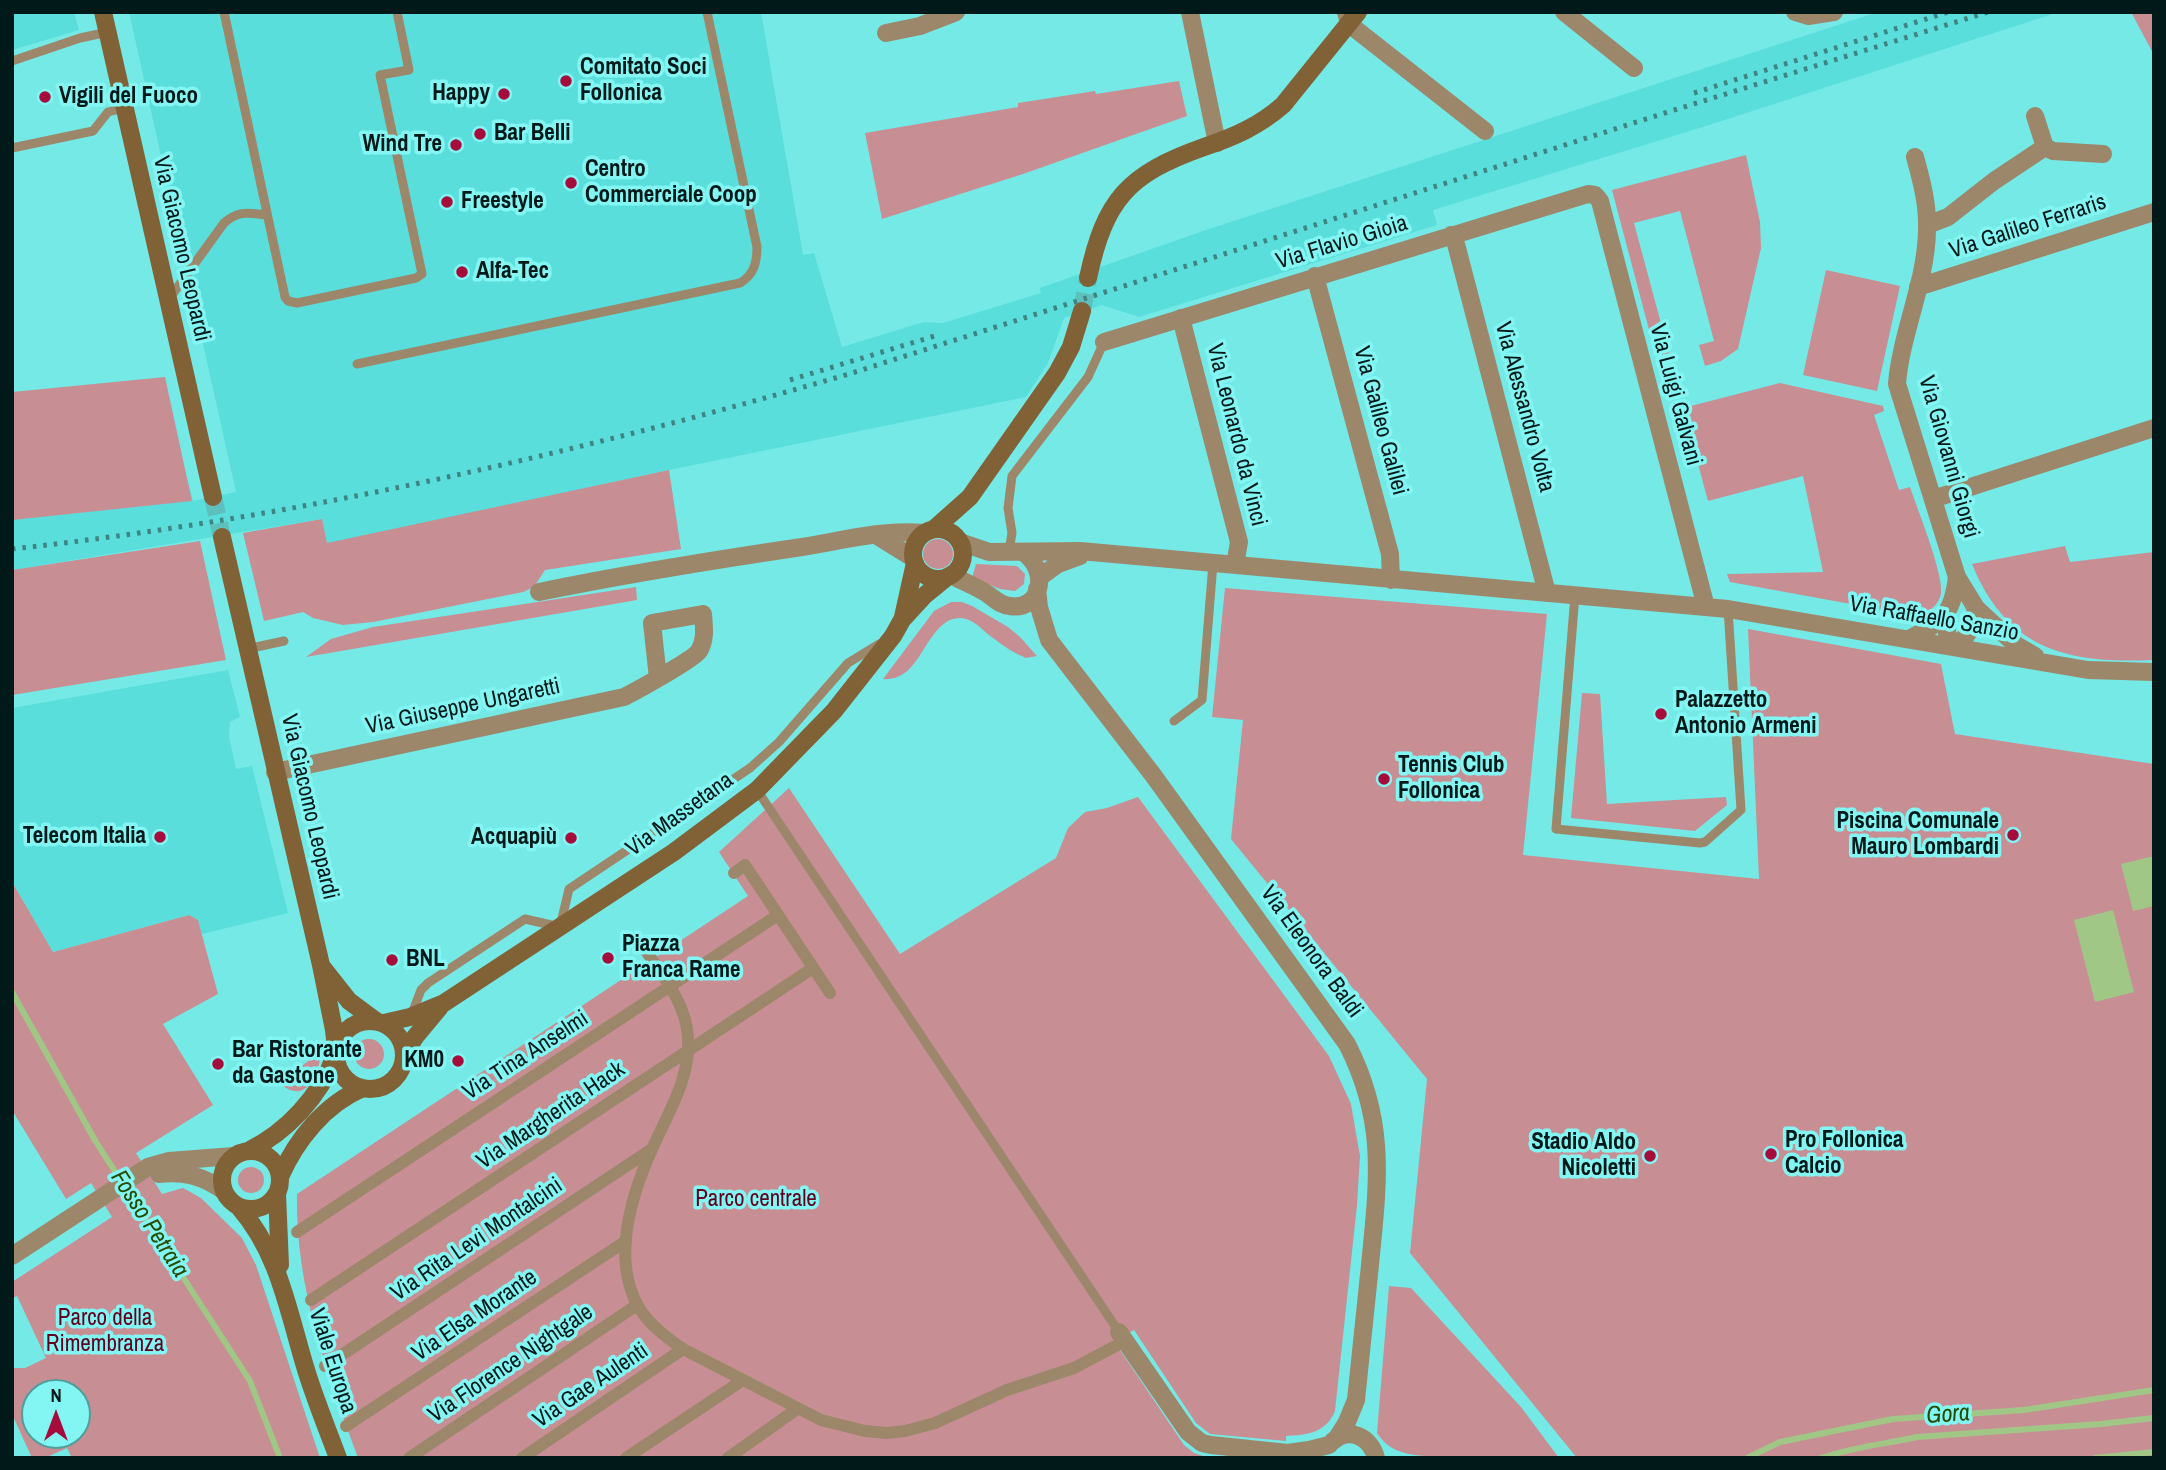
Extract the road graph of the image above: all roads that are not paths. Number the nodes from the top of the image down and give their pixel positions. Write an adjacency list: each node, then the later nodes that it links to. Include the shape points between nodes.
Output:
1 (103, 12): 11 (main road, Via Giacomo Leopardi)
2 (224, 12): 25 (lane)
3 (397, 12): 25 (lane, via 409,71 380,75 421,276 297,303 288,301)
4 (707, 12): 35 (lane, via 757,247 755,266 746,280)
5 (956, 12): 12 (street)
6 (1190, 12): 18 (street)
7 (1564, 12): 14 (street)
8 (1795, 12): 9 (street, via 1808,16)
9 (1834, 12)
10 (1351, 16): 17 (street); 18 (main road, via 1271,116)
11 (108, 32): 13 (lane); 15 (main road, Via Giacomo Leopardi)
12 (886, 33)
13 (12, 61)
14 (1634, 68)
15 (124, 108): 20 (lane, via 108,112 93,131); 31 (main road, Via Giacomo Leopardi)
16 (2035, 116): 19 (street)
17 (1485, 131)
18 (1217, 143): 29 (main road, via 1157,166 1127,188 1102,226)
19 (2045, 147): 21 (street); 26 (street, via 1948,218)
20 (12, 148)
21 (2103, 154)
22 (1914, 157): 26 (street, Via Giovanni Giorgi, via 1926,196)
23 (1595, 195): 27 (street, Via Flavio Gioia); 57 (street, Via Luigi Galvani)
24 (2154, 212): 30 (street, Via Galileo Ferraris)
25 (267, 215): 31 (lane, via 234,215 224,223)
26 (1927, 225): 30 (street, Via Giovanni Giorgi)
27 (1451, 235): 28 (street, Via Flavio Gioia); 54 (street, Via Alessandro Volta)
28 (1315, 276): 33 (street, Via Flavio Gioia); 51 (street, Via Galileo Galilei, via 1390,554)
29 (1088, 278)
30 (1918, 288): 39 (street, Via Giovanni Giorgi, via 1897,384)
31 (168, 300): 37 (main road, Via Giacomo Leopardi)
32 (1082, 311): 38 (main road, Via Massetana, via 1057,373)
33 (1181, 318): 34 (street, Via Flavio Gioia); 48 (street, Via Leonardo da Vinci, via 1239,542)
34 (1104, 342): 44 (lane, via 1088,377 1012,476 1008,508)
35 (357, 364)
36 (2154, 428): 39 (street)
37 (213, 497)
38 (970, 497): 40 (main road, Via Massetana); 43 (main road, Via Massetana)
39 (1933, 499): 50 (street, Via Giovanni Giorgi)
40 (929, 531): 41 (street); 43 (main road, via 950,531); 46 (main road, Via Massetana, via 915,544)
41 (876, 535): 46 (street); 53 (street)
42 (222, 537): 66 (main road, Via Giacomo Leopardi)
43 (959, 541): 44 (street, via 984,551); 49 (main road, Via Massetana, via 960,566)
44 (1016, 552): 45 (street, Via Raffaello Sanzio); 52 (street, via 1034,562)
45 (1097, 552): 47 (street, Via Raffaello Sanzio); 52 (street, via 1069,559)
46 (914, 560): 49 (main road, via 924,575); 61 (main road, Via Massetana)
47 (1213, 563): 48 (street, Via Raffaello Sanzio); 70 (lane, via 1202,700)
48 (1235, 565): 51 (street, Via Raffaello Sanzio)
49 (949, 576): 56 (street); 61 (main road, Via Massetana, via 925,595)
50 (1957, 577): 58 (street, Via Giovanni Giorgi); 60 (street)
51 (1391, 580): 54 (street, Via Raffaello Sanzio)
52 (1039, 583): 56 (street, via 1032,598 1020,606); 63 (street, Via Eleonora Baldi, via 1039,607)
53 (539, 592)
54 (1547, 593): 55 (street, Via Raffaello Sanzio)
55 (1575, 595): 57 (street, Via Raffaello Sanzio); 59 (lane, via 1556,829 1700,843 1741,810)
56 (1006, 606): 63 (street)
57 (1706, 607): 59 (street, Via Raffaello Sanzio)
58 (1976, 608): 65 (street, via 1971,631); 67 (street, Via Giovanni Giorgi, via 2016,645)
59 (1728, 609): 62 (street, Via Raffaello Sanzio)
60 (1947, 615): 62 (street); 65 (street, via 1947,634)
61 (897, 628): 72 (main road, Via Massetana, via 834,711); 75 (lane, via 848,663 786,735 750,768 569,889)
62 (1909, 639): 65 (street, Via Raffaello Sanzio)
63 (1049, 640): 104 (street, Via Eleonora Baldi, via 1169,798 1347,1044 1359,1068 1375,1124 1379,1177)
64 (284, 641): 66 (lane)
65 (1954, 647): 67 (street, Via Raffaello Sanzio)
66 (247, 649): 71 (main road, Via Giacomo Leopardi)
67 (2058, 665): 68 (street, Via Raffaello Sanzio)
68 (2154, 672)
69 (657, 678): 71 (street, Via Giuseppe Ungaretti, via 624,697)
70 (1174, 721)
71 (275, 772): 77 (main road, Via Giacomo Leopardi)
72 (757, 790): 75 (main road, Via Massetana, via 674,852); 100 (lane)
73 (734, 873): 74 (street, via 744,865)
74 (778, 915): 78 (street); 79 (street, Via Tina Anselmi)
75 (560, 927): 81 (main road, Via Massetana); 82 (lane, via 525,919 428,983)
76 (644, 948): 79 (street)
77 (321, 965): 83 (main road, Via Giacomo Leopardi, via 349,1001); 85 (main road, Via Giacomo Leopardi)
78 (813, 968): 80 (street); 84 (street, Via Margherita Hack)
79 (669, 986): 84 (street, via 684,1018); 94 (street, Via Tina Anselmi)
80 (830, 993)
81 (444, 1003): 82 (main road, Via Massetana); 86 (main road, Via Massetana)
82 (410, 1017): 83 (main road, Via Massetana)
83 (380, 1022): 85 (main road, via 358,1022 350,1027 338,1040); 86 (main road, via 398,1036)
84 (688, 1051): 88 (street, via 680,1088); 98 (street, Via Margherita Hack)
85 (335, 1052): 87 (main road, via 344,1077); 89 (main road, via 324,1081 301,1110 265,1142)
86 (404, 1055): 87 (main road, via 392,1081)
87 (363, 1088): 91 (main road, via 315,1123 295,1149)
88 (652, 1149): 95 (street); 102 (street, Via Rita Levi Montalcini)
89 (241, 1153): 90 (street, via 169,1161); 91 (main road, via 261,1153 272,1160); 92 (main road, via 223,1172)
90 (151, 1171): 92 (street, via 186,1172); 96 (street, via 128,1180)
91 (278, 1185): 93 (main road, via 272,1200 256,1209); 97 (main road, Viale Europa)
92 (224, 1191): 93 (main road)
93 (239, 1207): 97 (main road, Viale Europa, via 262,1238)
94 (298, 1232)
95 (626, 1241): 99 (street, via 629,1280); 106 (street, Via Elsa Morante)
96 (12, 1256)
97 (281, 1279): 110 (main road, Viale Europa, via 308,1376)
98 (311, 1300)
99 (637, 1305): 101 (street); 111 (street, Via Florence Nightgale)
100 (1122, 1336): 105 (street, via 1074,1368 914,1429 865,1431); 109 (street, via 1194,1438 1211,1445)
101 (683, 1349): 103 (street); 112 (street, Via Gae Aulenti)
102 (325, 1366)
103 (743, 1380): 105 (street); 113 (street)
104 (1356, 1400): 107 (street, Via Eleonora Baldi); 108 (street, Via Eleonora Baldi)
105 (797, 1409): 114 (street)
106 (346, 1426)
107 (1366, 1439): 108 (street, via 1346,1434); 115 (street, Via Eleonora Baldi)
108 (1330, 1447): 109 (street)
109 (1294, 1455)
110 (338, 1458)
111 (409, 1458)
112 (522, 1458)
113 (626, 1458)
114 (728, 1458)
115 (1376, 1458)

